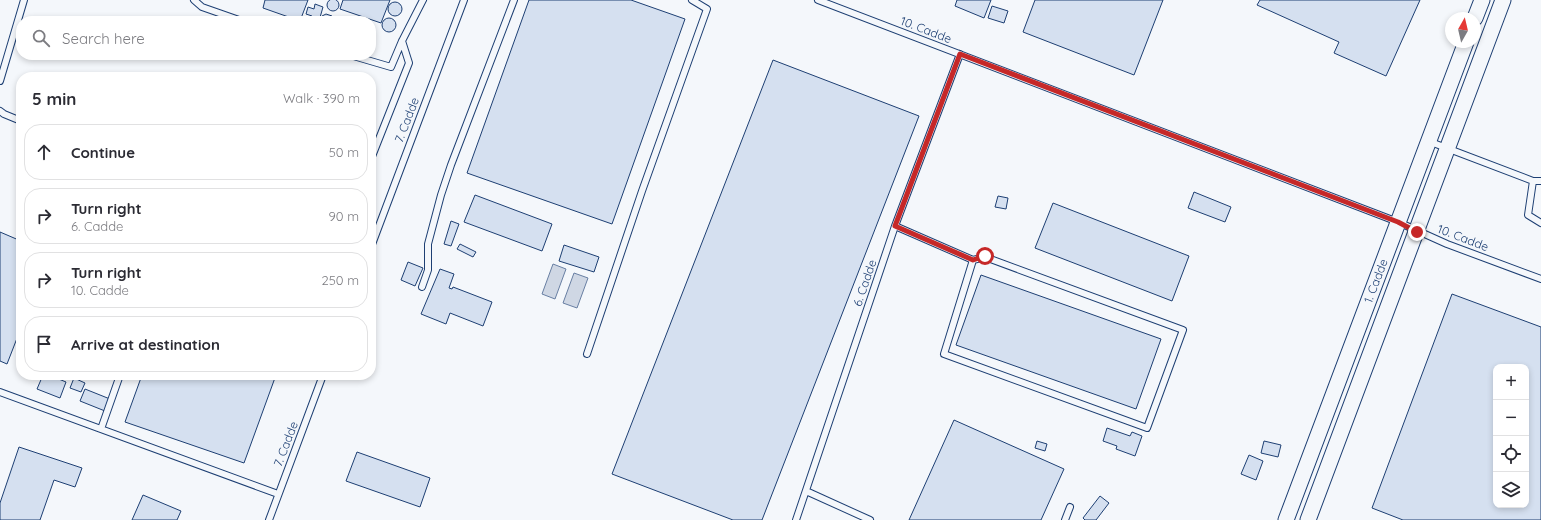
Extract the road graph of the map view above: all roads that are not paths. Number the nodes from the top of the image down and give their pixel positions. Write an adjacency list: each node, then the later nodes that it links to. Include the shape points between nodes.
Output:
1 (24, 0): 11 (lane)
2 (194, 0): 12 (lane, via 202,7)
3 (423, 0): 14 (lane)
4 (464, 0): 30 (lane, 7. Cadde)
5 (514, 0): 33 (lane, via 441,195 428,244 428,270)
6 (692, 0): 34 (lane, via 707,9)
7 (818, 0): 16 (lane, 10. Cadde)
8 (1482, 0): 10 (street)
9 (1503, 0): 23 (street)
10 (1477, 12)
11 (19, 16)
12 (228, 16)
13 (16, 27): 18 (lane)
14 (402, 41): 17 (lane, via 391,67); 22 (lane, via 409,63)
15 (1464, 48): 21 (street, 1. Cadde)
16 (960, 54): 26 (lane, 10. Cadde); 28 (lane, 6. Cadde)
17 (367, 60)
18 (0, 81)
19 (0, 111): 20 (lane)
20 (16, 119)
21 (1428, 141): 23 (lane); 26 (street, 1. Cadde)
22 (376, 146)
23 (1448, 148): 24 (lane); 29 (street)
24 (1534, 181): 25 (lane); 27 (lane, via 1528,215)
25 (1541, 181)
26 (1398, 222): 29 (lane, 10. Cadde); 46 (street, 1. Cadde)
27 (1541, 223)
28 (895, 226): 31 (lane); 39 (lane, 6. Cadde)
29 (1417, 232): 32 (lane, 10. Cadde); 47 (street)
30 (376, 235)
31 (973, 260): 31 (lane, via 985,256 1183,330 1147,428 944,354)
32 (1541, 280)
33 (422, 287)
34 (587, 354)
35 (118, 380): 38 (lane)
36 (321, 380): 40 (lane, 7. Cadde)
37 (0, 392): 38 (lane)
38 (101, 429): 40 (lane)
39 (806, 491): 43 (lane, 6. Cadde); 44 (lane)
40 (278, 494): 42 (lane, 7. Cadde)
41 (1070, 507): 45 (lane)
42 (269, 520)
43 (796, 520)
44 (870, 520)
45 (1065, 520)
46 (1286, 520)
47 (1308, 520)

